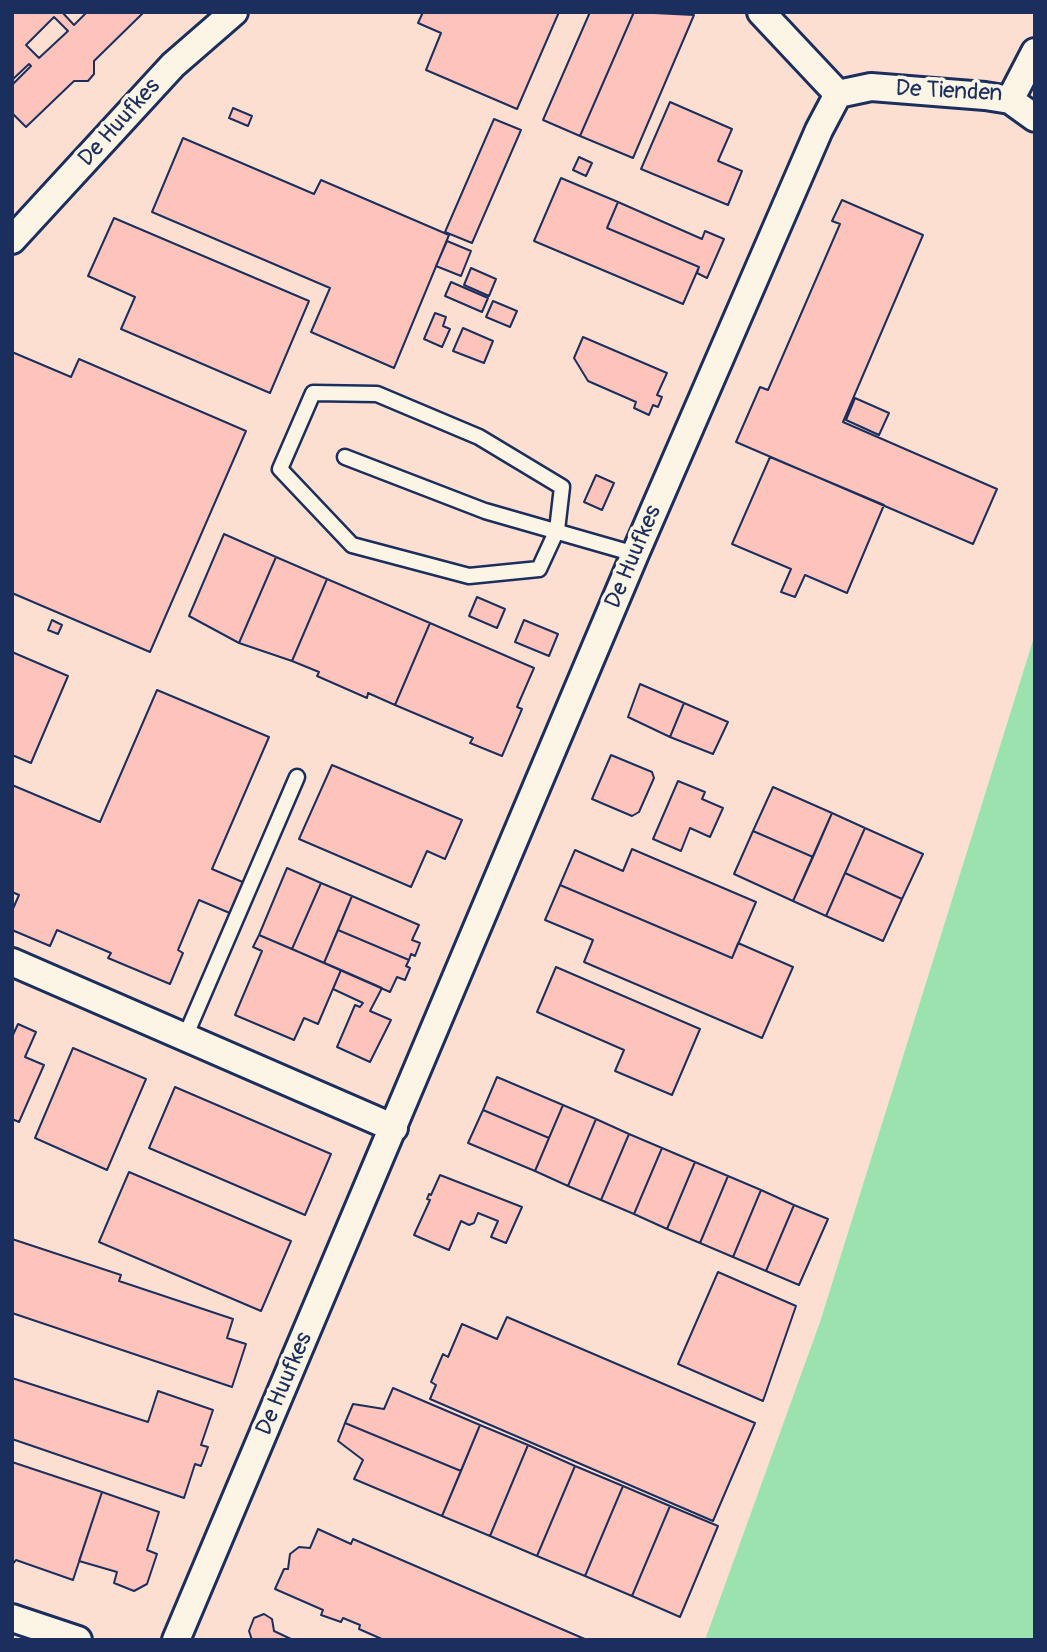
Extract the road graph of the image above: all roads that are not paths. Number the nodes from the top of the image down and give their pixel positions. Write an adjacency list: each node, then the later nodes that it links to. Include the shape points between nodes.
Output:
1 (234, 12): 7 (street, De Huufkes, via 173,65)
2 (761, 12): 4 (street)
3 (1035, 52): 5 (street, De Tienden)
4 (838, 94): 5 (street, De Tienden, via 871,87); 10 (street, De Huufkes)
5 (1010, 100): 6 (street)
6 (1035, 118)
7 (12, 240)
8 (345, 457): 9 (lane, via 485,511)
9 (556, 530): 9 (lane, via 562,487 479,437 377,394 313,393 279,468 352,545 469,576 539,569); 10 (lane)
10 (635, 554): 14 (street, De Huufkes)
11 (298, 777): 13 (lane)
12 (12, 962): 13 (street)
13 (185, 1037): 14 (street)
14 (394, 1128): 17 (street, De Huufkes)
15 (12, 1618): 16 (street)
16 (78, 1640)
17 (176, 1640)

